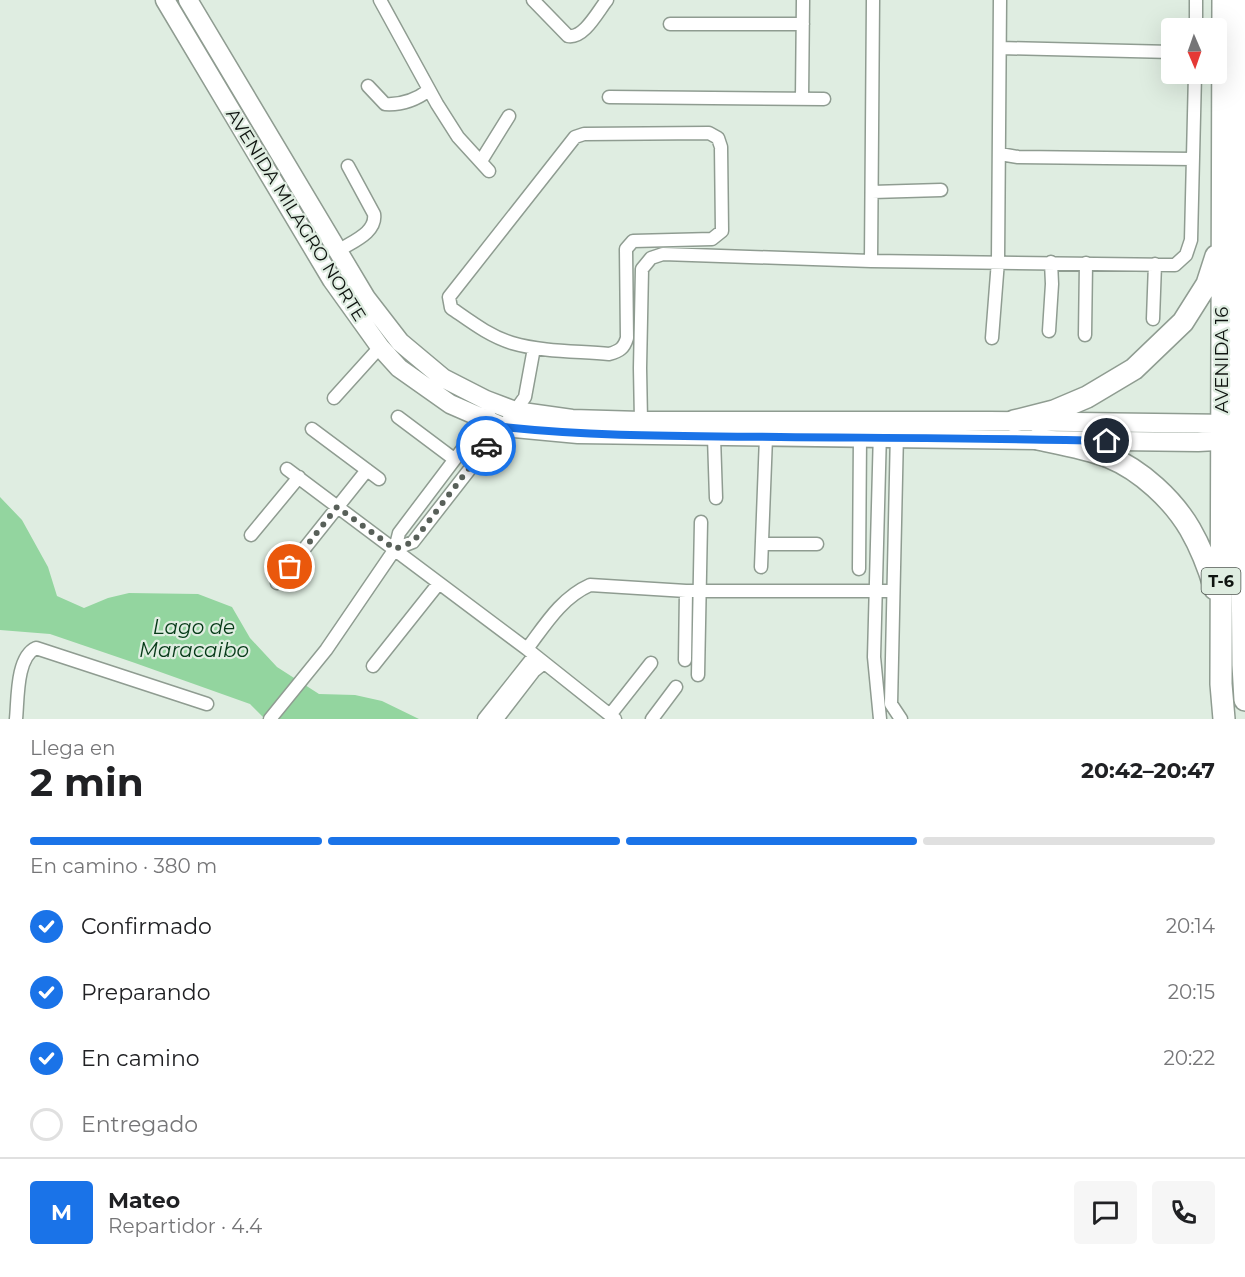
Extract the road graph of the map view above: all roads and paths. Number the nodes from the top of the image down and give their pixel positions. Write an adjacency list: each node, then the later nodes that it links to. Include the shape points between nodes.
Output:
1 (165, 0): 16 (main road, AVENIDA MILAGRO NORTE)
2 (188, 0): 15 (main road, AVENIDA MILAGRO NORTE)
3 (380, 0): 21 (street)
4 (533, 0): 5 (street, via 572,37 584,29)
5 (607, 0)
6 (803, 0): 14 (street)
7 (873, 0): 30 (street)
8 (1000, 0): 17 (street)
9 (1196, 0): 12 (street)
10 (1223, 0): 31 (highway, AVENIDA 16 / T-6)
11 (1244, 0): 45 (highway, AVENIDA 16 / T-6)
12 (1196, 18)
13 (670, 24): 14 (street)
14 (803, 24): 23 (street)
15 (210, 36): 16 (main road); 32 (main road, AVENIDA MILAGRO NORTE)
16 (191, 45): 42 (main road, AVENIDA MILAGRO NORTE, via 332,280)
17 (1000, 48): 18 (street); 26 (street)
18 (1161, 52)
19 (1195, 84): 27 (street)
20 (368, 86): 21 (street, via 385,104 397,105)
21 (429, 90): 25 (street, via 458,136 485,166)
22 (609, 97): 23 (street)
23 (802, 99): 24 (street)
24 (824, 99)
25 (510, 116)
26 (1000, 154): 27 (street); 34 (street)
27 (1193, 159): 37 (street, via 1191,240 1186,255 1175,265)
28 (348, 166): 32 (street, via 375,222 372,229)
29 (940, 190): 30 (street)
30 (872, 192): 33 (street)
31 (1222, 235): 45 (highway, AVENIDA 16 / T-6); 51 (highway, via 1207,284 1183,322 1134,369 1088,397)
32 (338, 251): 46 (main road, AVENIDA MILAGRO NORTE, via 366,298 400,342 443,378)
33 (871, 261): 34 (street); 50 (street, via 663,254 651,258 642,268)
34 (998, 261): 35 (street); 41 (street)
35 (1051, 262): 36 (street); 39 (street)
36 (1086, 263): 37 (street); 40 (street)
37 (1155, 264): 38 (street)
38 (1153, 319)
39 (1049, 331)
40 (1085, 335)
41 (992, 339)
42 (380, 347): 44 (street); 49 (main road, AVENIDA MILAGRO NORTE, via 422,386)
43 (534, 348): 43 (street, via 609,354 624,346 628,245 633,241 712,239 722,231 718,138 709,133 575,137 449,297 451,308 491,334); 47 (street, via 525,397)
44 (334, 398)
45 (1236, 401): 55 (highway, AVENIDA 16 / T-6)
46 (498, 405): 47 (main road, AVENIDA MILAGRO NORTE); 49 (street)
47 (515, 411): 50 (main road, AVENIDA MILAGRO NORTE, via 572,419); 52 (street)
48 (398, 417): 60 (street)
49 (485, 419): 52 (main road, AVENIDA MILAGRO NORTE); 60 (street)
50 (641, 421): 54 (main road, AVENIDA MILAGRO NORTE)
51 (1014, 421): 54 (main road, AVENIDA MILAGRO NORTE); 55 (main road, AVENIDA MILAGRO NORTE)
52 (503, 427): 56 (main road, AVENIDA MILAGRO NORTE, via 578,434); 73 (street, via 413,542)
53 (312, 429): 62 (street)
54 (889, 429): 58 (main road, AVENIDA MILAGRO NORTE); 59 (main road, AVENIDA MILAGRO NORTE); 63 (street); 80 (street)
55 (1234, 433): 59 (main road, AVENIDA MILAGRO NORTE); 82 (highway, AVENIDA 16 / T-6); 89 (highway, AVENIDA 16 / T-6)
56 (714, 437): 57 (main road, AVENIDA MILAGRO NORTE); 67 (street)
57 (766, 437): 58 (main road, AVENIDA MILAGRO NORTE); 71 (street)
58 (860, 437): 65 (street)
59 (1038, 439): 82 (highway, via 1081,447 1111,458 1168,500 1190,529)
60 (454, 459): 73 (street, via 399,533)
61 (287, 469): 64 (street)
62 (367, 470): 66 (street); 68 (street)
63 (879, 476): 65 (street); 81 (street)
64 (299, 477): 68 (street); 70 (street)
65 (861, 477): 75 (street)
66 (379, 479)
67 (716, 498)
68 (337, 507): 73 (street); 77 (street)
69 (701, 522): 78 (street)
70 (251, 535)
71 (762, 544): 72 (street); 74 (street)
72 (817, 544)
73 (395, 549): 76 (street); 93 (street, via 327,650)
74 (761, 567)
75 (859, 569)
76 (439, 583): 83 (street); 86 (street)
77 (277, 584)
78 (701, 590): 79 (street); 81 (street); 87 (street)
79 (686, 591): 83 (street, via 590,585 577,590 564,601); 84 (street)
80 (893, 591): 81 (street); 98 (street, via 891,704)
81 (876, 592): 97 (street, via 874,657)
82 (1221, 605): 99 (highway, AVENIDA 16 / T-6)
83 (535, 656): 91 (street); 94 (street); 95 (street, via 534,671)
84 (685, 660)
85 (651, 663): 91 (street)
86 (373, 666)
87 (698, 675)
88 (676, 687): 96 (street)
89 (1245, 700)
90 (207, 704): 92 (street, via 36,648 22,666)
91 (612, 717)
92 (16, 719)
93 (270, 719)
94 (484, 719)
95 (497, 719)
96 (652, 719)
97 (880, 719)
98 (901, 719)
99 (1224, 719)

